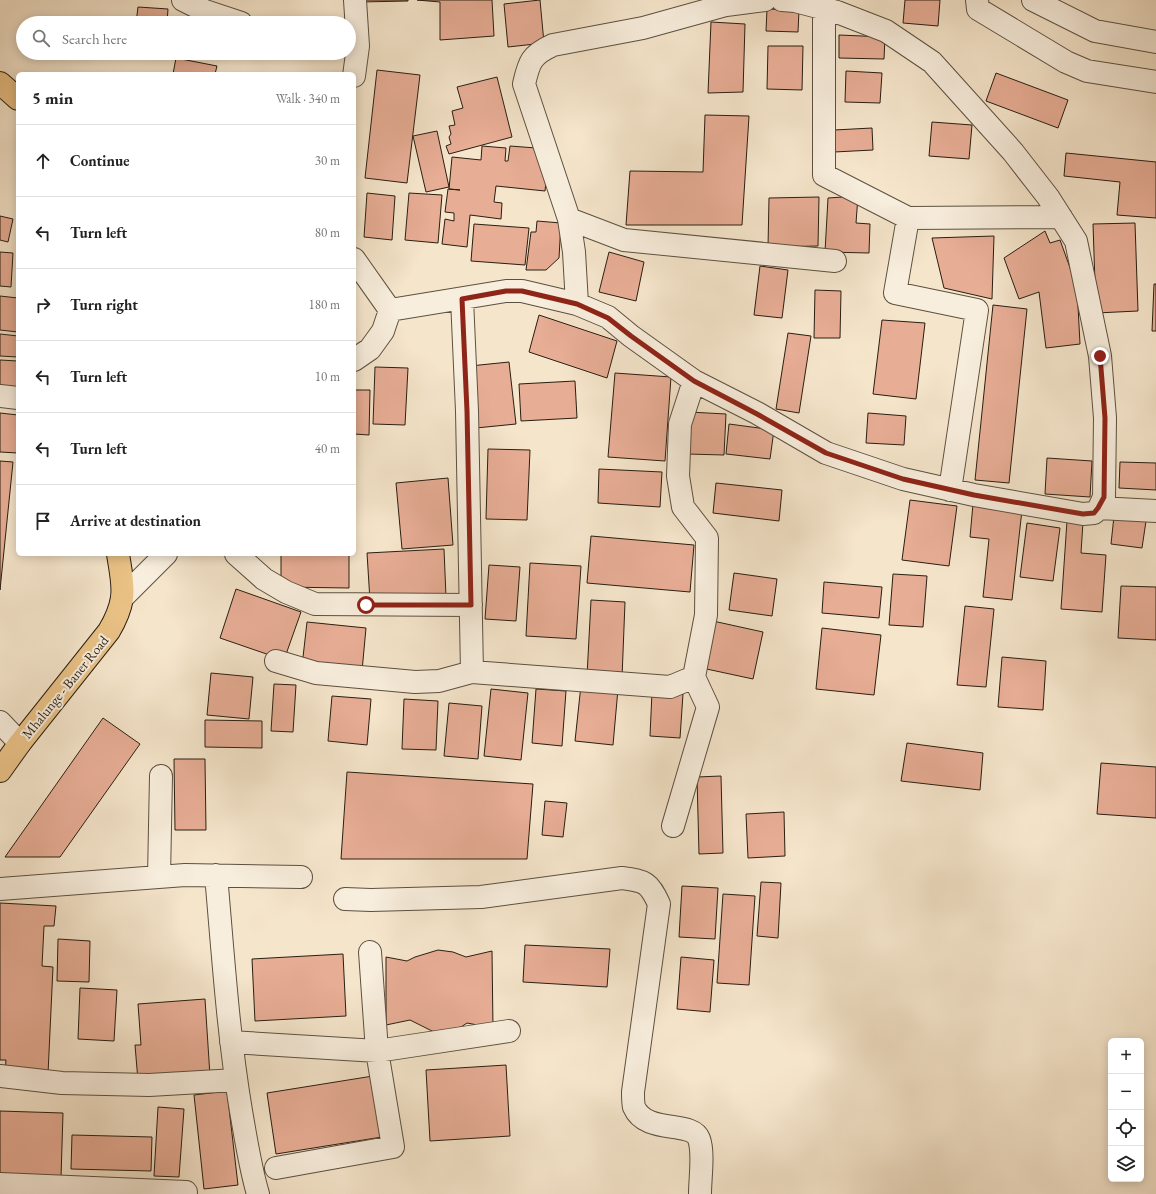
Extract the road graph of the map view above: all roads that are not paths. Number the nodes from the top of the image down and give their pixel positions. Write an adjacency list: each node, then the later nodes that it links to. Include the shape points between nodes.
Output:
1 (183, 0): 8 (street)
2 (355, 0): 9 (street)
3 (782, 0): 7 (street)
4 (977, 0): 13 (street, via 978,9 1066,62 1087,71)
5 (1033, 0): 10 (street, via 1095,31)
6 (752, 1): 18 (street, via 726,5 643,28 553,45 540,51 528,65 524,84)
7 (824, 9): 16 (street, via 886,31 932,62 1013,152); 17 (street, via 824,175)
8 (221, 16)
9 (355, 16)
10 (1156, 42)
11 (354, 60): 12 (street)
12 (354, 72)
13 (1156, 82)
14 (0, 83): 15 (main road)
15 (16, 97)
16 (1061, 217): 17 (street); 29 (street, via 1076,241 1100,356 1105,418 1104,497)
17 (908, 218): 28 (street, via 895,293 977,310)
18 (569, 219): 19 (street, via 624,240); 22 (street)
19 (835, 261)
20 (356, 262): 23 (street)
21 (462, 299): 22 (street, via 506,291 522,291); 23 (street); 35 (street)
22 (577, 304): 25 (street, via 608,318)
23 (390, 310): 24 (street, via 384,331 370,349)
24 (356, 359)
25 (694, 381): 28 (street, via 826,453 903,479); 38 (street, via 680,424 678,476 684,506 707,538 706,615)
26 (0, 396): 27 (street)
27 (16, 398)
28 (950, 490): 29 (street, via 1083,514 1094,513)
29 (1098, 508): 30 (street)
30 (1156, 511)
31 (118, 556): 34 (main road, Mhalunge - Baner Road)
32 (164, 556): 34 (street)
33 (238, 556): 35 (street, via 264,579 286,592 316,604)
34 (122, 598): 40 (main road, Mhalunge - Baner Road, via 110,631)
35 (471, 605): 37 (street)
36 (276, 661): 37 (street, via 316,673 415,682 438,681)
37 (472, 672): 38 (street, via 670,687)
38 (694, 677): 43 (street, via 708,706)
39 (0, 722): 40 (street)
40 (20, 743): 41 (main road, Mhalunge - Baner Road)
41 (0, 771)
42 (161, 776): 45 (street)
43 (673, 826)
44 (216, 875): 45 (street); 46 (street); 51 (street)
45 (158, 877): 47 (street)
46 (301, 878)
47 (0, 888)
48 (345, 899): 59 (street, via 482,896 622,878 641,880 652,889 659,904 632,1092 634,1107 642,1118 651,1123 693,1131 699,1138)
49 (370, 952): 52 (street)
50 (509, 1030): 52 (street)
51 (231, 1042): 52 (street); 54 (street)
52 (377, 1051): 55 (street, via 393,1147)
53 (0, 1076): 54 (street, via 62,1083 149,1085)
54 (236, 1080): 58 (street)
55 (276, 1168)
56 (0, 1184): 57 (street)
57 (186, 1192)
58 (258, 1194)
59 (700, 1194)

